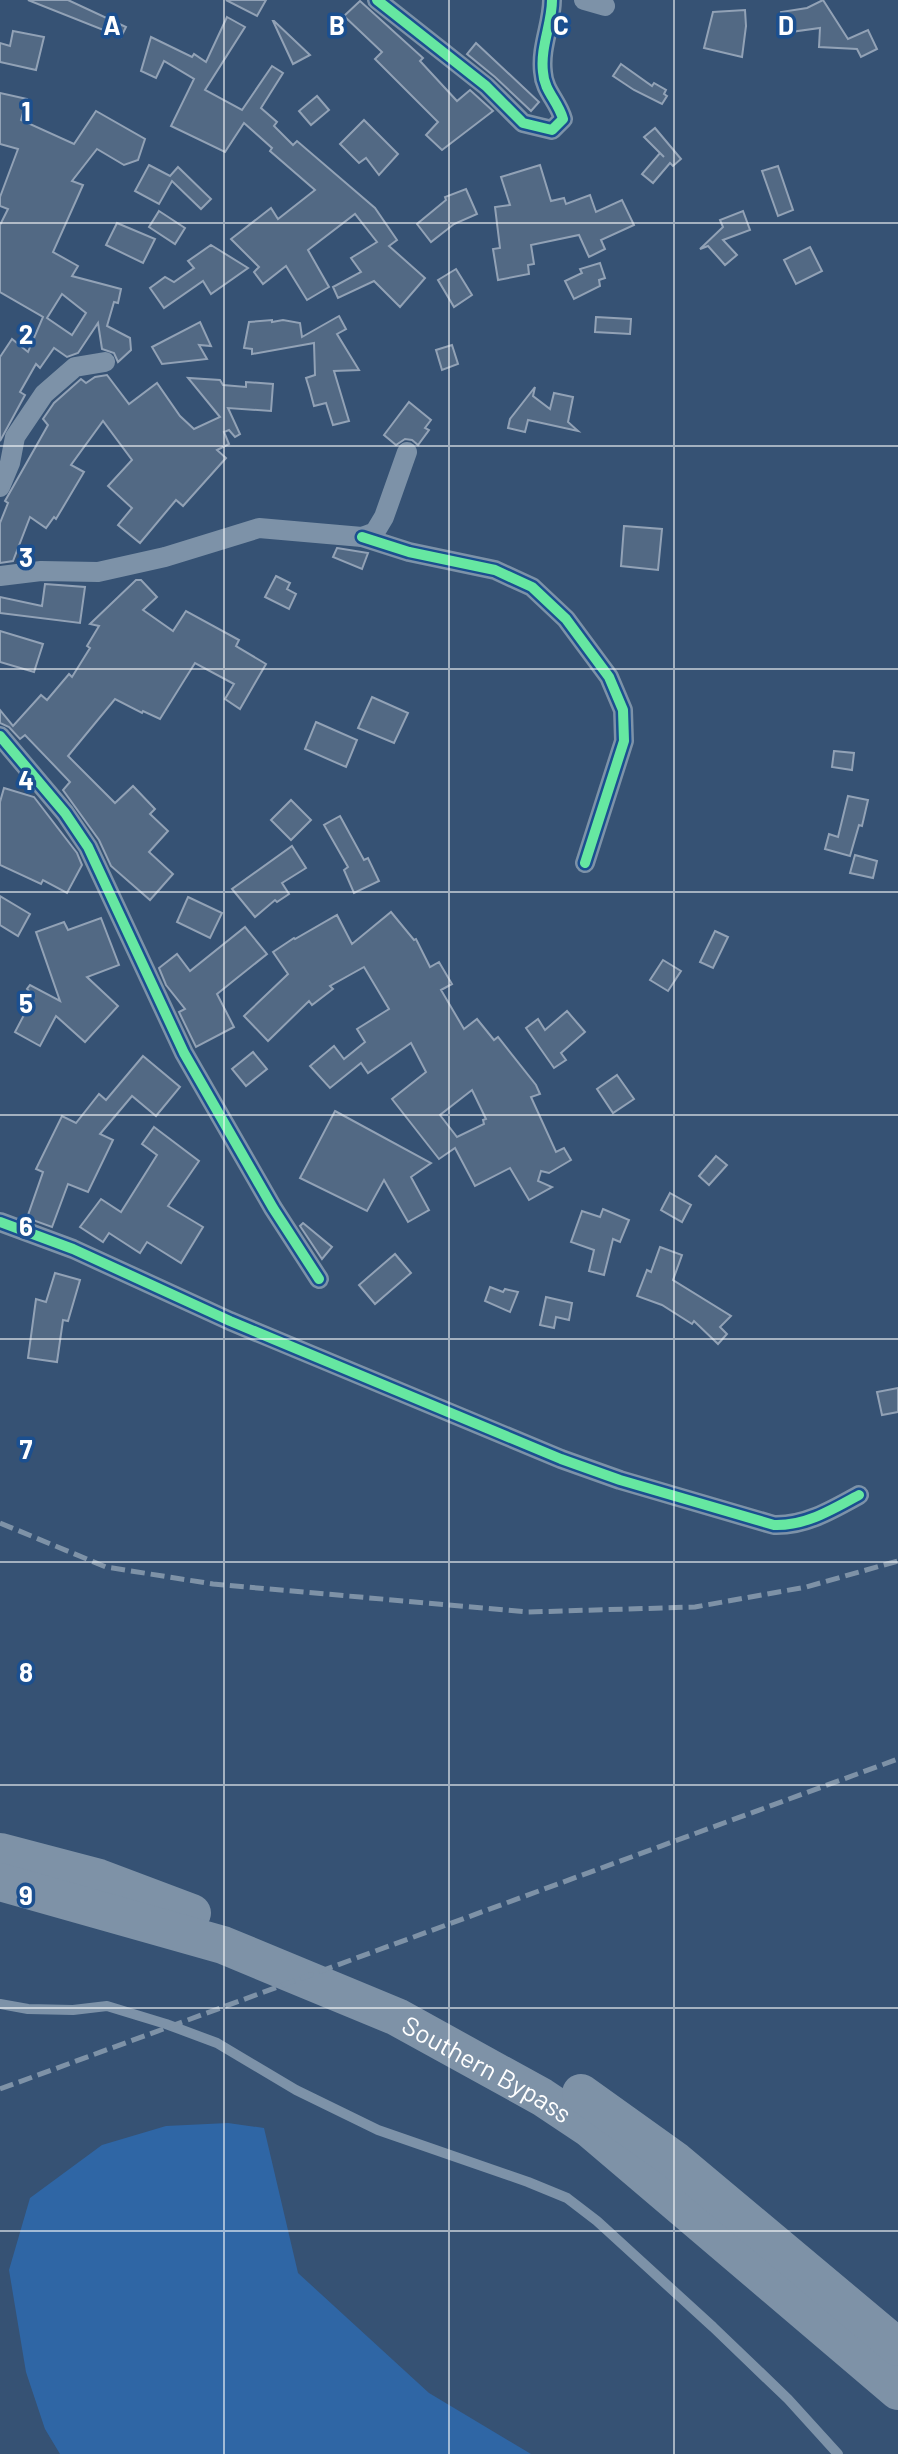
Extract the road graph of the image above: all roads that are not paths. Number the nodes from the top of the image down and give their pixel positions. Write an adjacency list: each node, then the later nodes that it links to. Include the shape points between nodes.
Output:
1 (377, 0): 2 (street, via 486,86 523,123 552,130 563,119 559,104 546,90 543,72)
2 (552, 0)
3 (584, 0): 4 (street)
4 (605, 6)
5 (105, 362): 7 (street, via 75,367 44,394 15,437)
6 (407, 452): 8 (street, via 384,517 375,532)
7 (0, 487)
8 (362, 537): 9 (street, via 259,528 98,572); 11 (street, via 495,570 532,587 566,619 609,677 623,710 624,741)
9 (0, 576)
10 (0, 736): 13 (street, via 88,847 184,1053)
11 (585, 863)
12 (0, 1222): 14 (street, via 608,1477 774,1525 806,1521)
13 (319, 1279)
14 (859, 1495)
15 (0, 1852): 18 (highway, Southern Bypass, via 99,1878 227,1926 405,1997 493,2041 597,2103 676,2161)
16 (0, 1882): 19 (highway, Southern Bypass, via 223,1945 397,2017 542,2097 590,2129)
17 (0, 2004): 20 (lane, via 73,2010 107,2006 155,2021 217,2043 378,2130 567,2198 713,2327)
18 (898, 2347)
19 (898, 2391)
20 (838, 2454)

